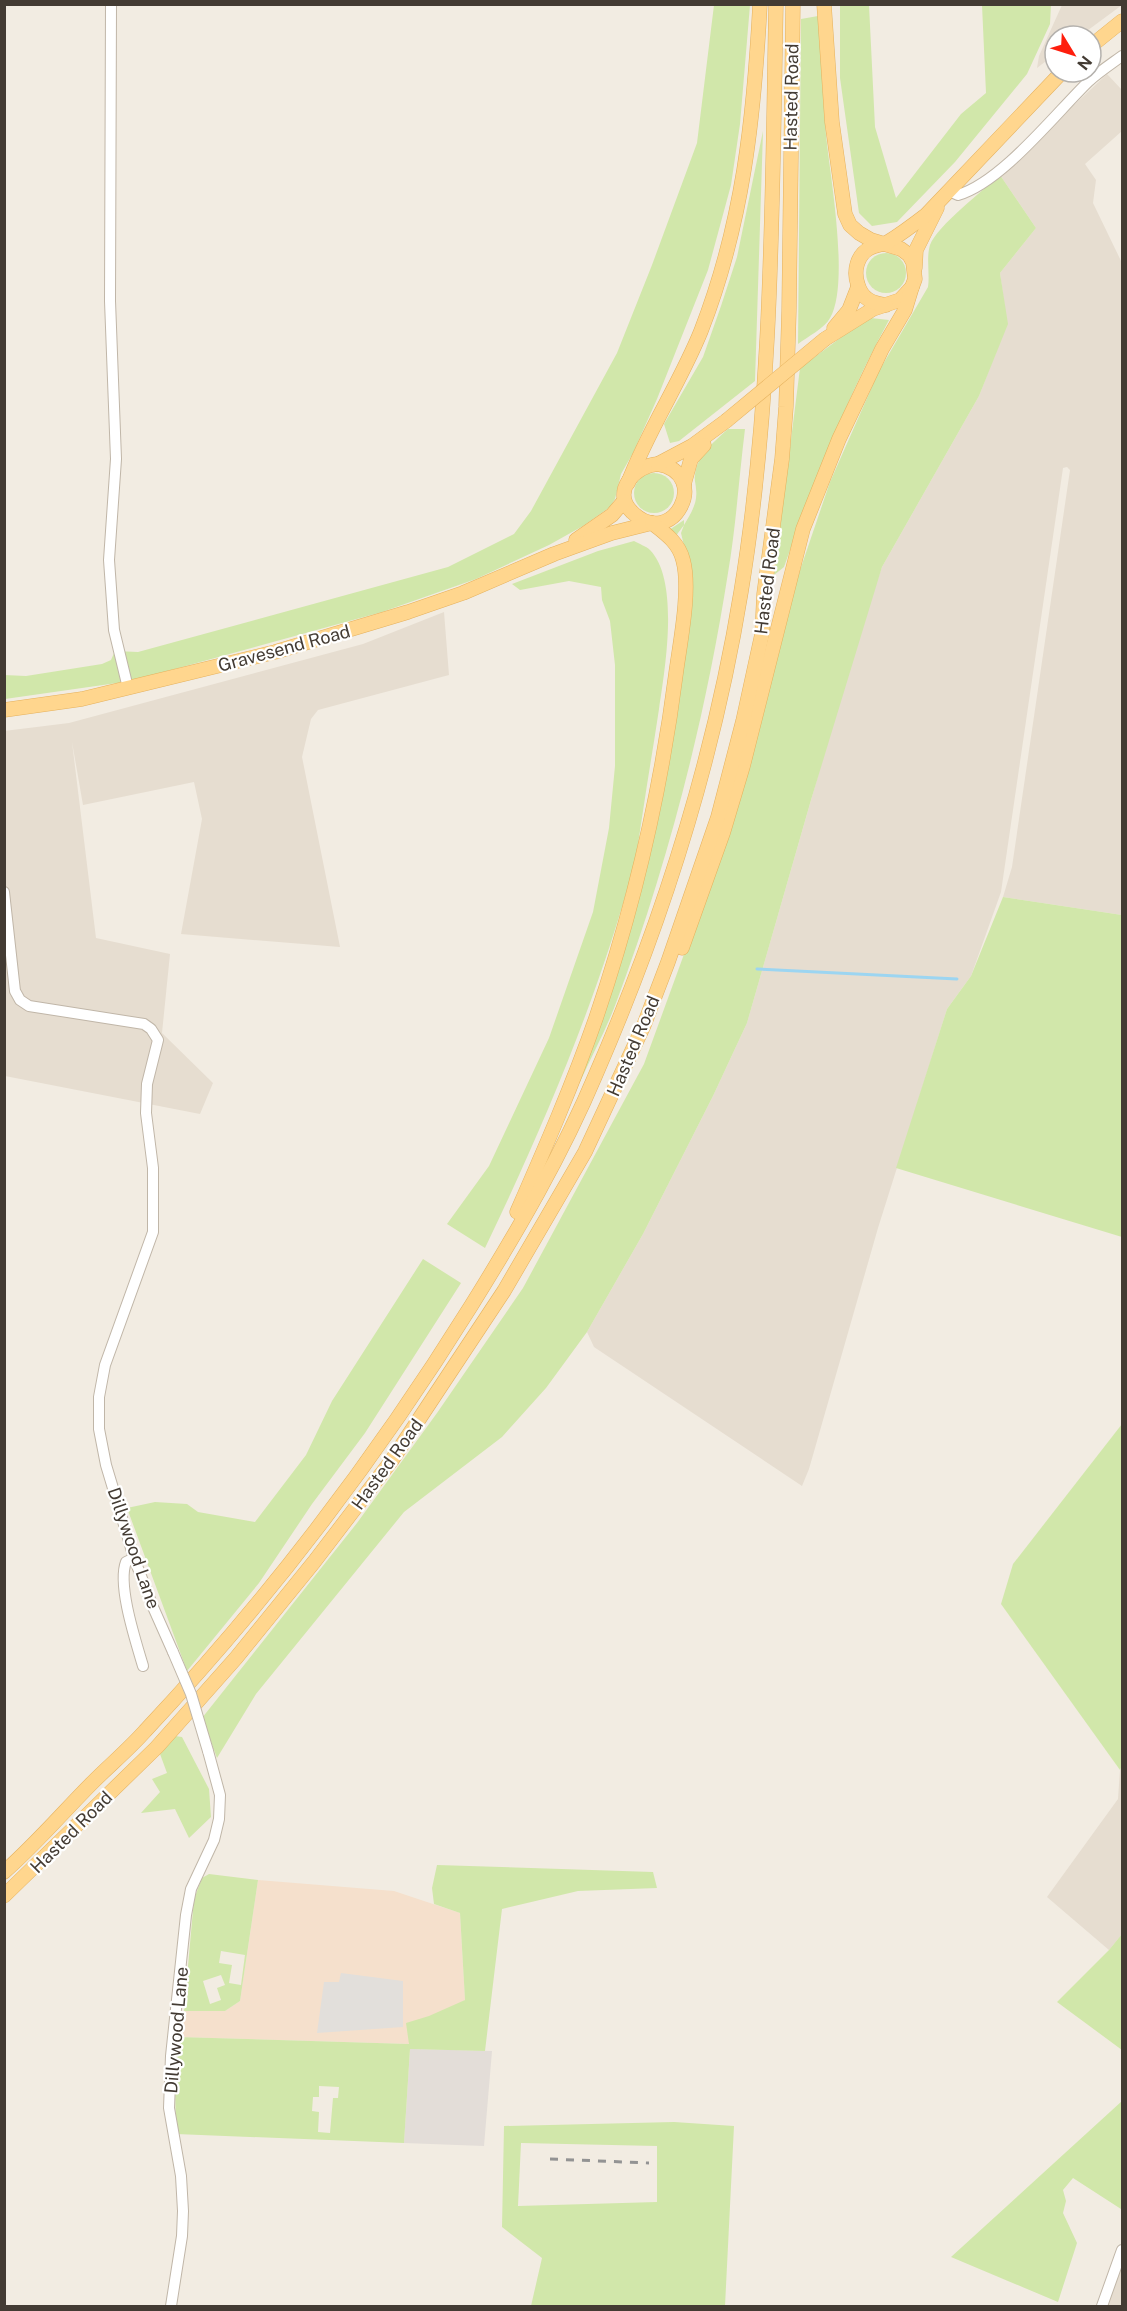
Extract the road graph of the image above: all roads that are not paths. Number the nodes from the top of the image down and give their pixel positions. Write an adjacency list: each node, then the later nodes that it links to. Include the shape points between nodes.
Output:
1 (111, 4): 24 (street, via 110,301 116,459 109,560 114,630)
2 (760, 4): 19 (main road, via 749,144 732,232 696,343)
3 (776, 4): 28 (main road, Hasted Road, via 769,288 760,447 746,566 722,694 681,848 597,1074)
4 (794, 4): 27 (main road, Hasted Road, via 786,396 762,634 718,817 669,962)
5 (824, 4): 11 (main road, via 831,122 844,212 858,233)
6 (1122, 21): 7 (main road)
7 (1103, 36)
8 (1122, 56): 10 (street, via 1090,80 980,186)
9 (1051, 84): 10 (main road)
10 (945, 196): 11 (main road, via 909,229); 12 (main road, via 916,250)
11 (884, 244): 12 (main road, via 909,255); 13 (main road, via 871,248 857,262)
12 (915, 271): 14 (main road)
13 (858, 286): 15 (main road, via 873,303); 16 (main road, via 846,313)
14 (912, 286): 15 (main road, via 900,300); 27 (main road, via 905,310 839,439 803,529 743,766 691,926 634,1068)
15 (885, 305): 16 (main road)
16 (825, 339): 17 (main road, bridge)
17 (726, 421): 18 (main road); 20 (main road, via 694,454)
18 (658, 464): 19 (main road, via 640,468); 20 (main road, via 673,469)
19 (628, 483): 21 (main road)
20 (684, 484): 22 (main road, via 685,498 677,513 668,520)
21 (624, 501): 22 (main road, via 633,514); 23 (main road, Gravesend Road, via 600,525)
22 (652, 523): 23 (main road, Gravesend Road); 28 (main road, via 673,541 682,555 685,571 677,662 656,799 635,889 595,1020)
23 (554, 554): 24 (main road, Gravesend Road, via 408,612 275,652)
24 (128, 688): 25 (main road, Gravesend Road)
25 (4, 710)
26 (4, 892): 29 (street, Dillywood Lane, via 15,991 20,1000 51,1011 144,1024 158,1040 147,1084 146,1113 153,1168 153,1232 105,1365 99,1397 99,1429 106,1465)
27 (585, 1152): 32 (main road, Hasted Road, via 504,1291 392,1460 315,1562 157,1747)
28 (492, 1272): 31 (main road, Hasted Road, via 374,1453 269,1590 143,1734)
29 (134, 1558): 30 (street, via 122,1570 127,1608); 34 (street, Dillywood Lane, bridge, via 191,1694 220,1795 214,1840 191,1889 186,1915 171,2056 169,2108 183,2211)
30 (143, 1666)
31 (4, 1872)
32 (4, 1896)
33 (1122, 2250): 35 (street)
34 (171, 2307)
35 (1102, 2307)

